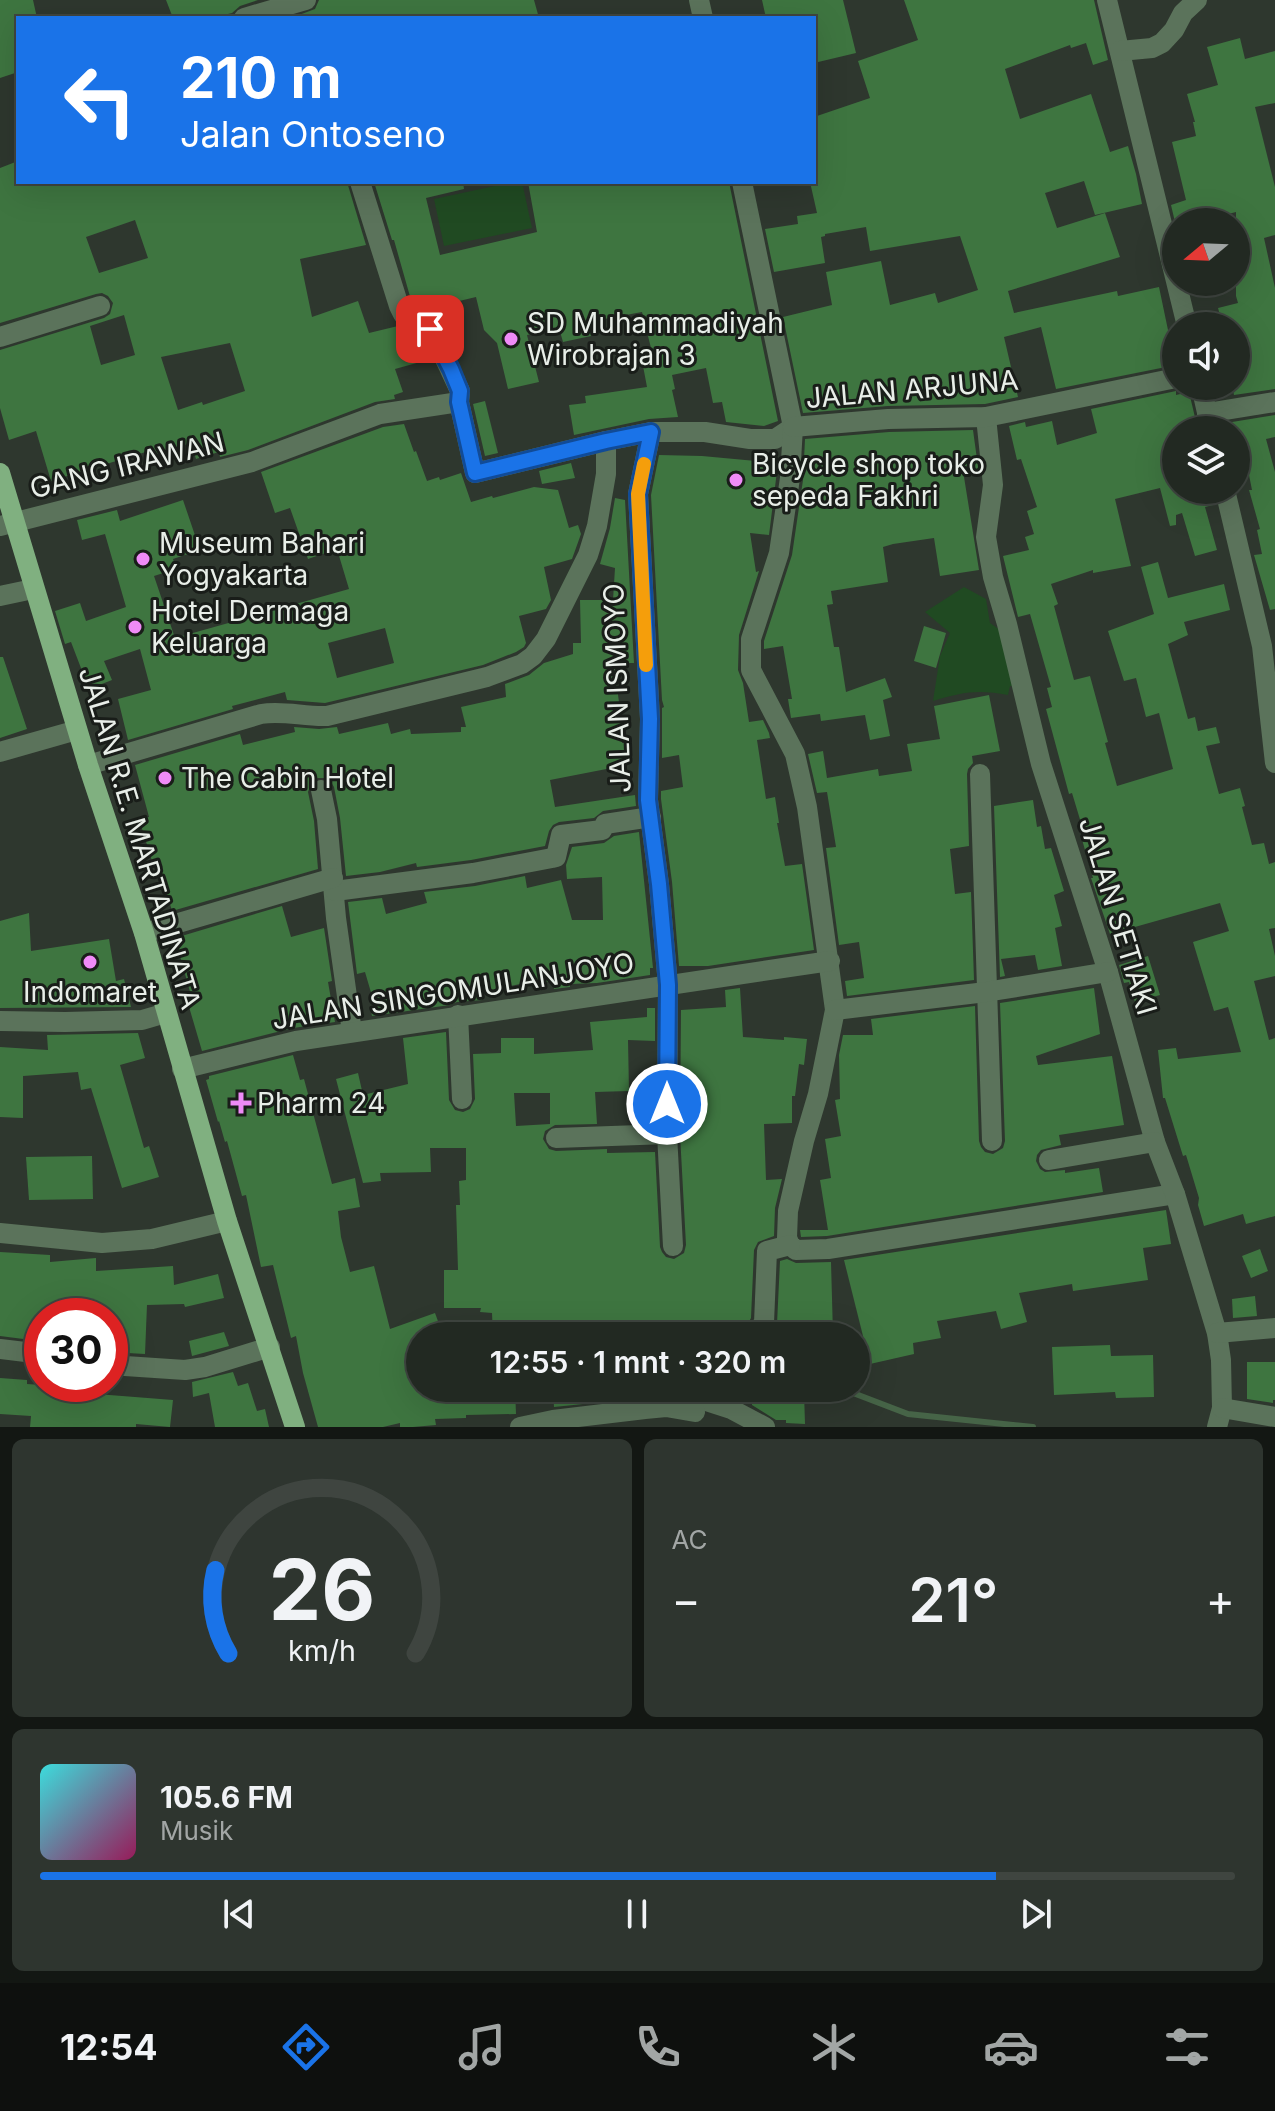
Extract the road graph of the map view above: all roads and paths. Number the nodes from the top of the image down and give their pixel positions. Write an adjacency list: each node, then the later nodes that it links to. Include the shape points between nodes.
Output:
1 (308, 0): 4 (street)
2 (1107, 0): 5 (street)
3 (1197, 0): 5 (street, via 1162,43)
4 (251, 16)
5 (1120, 51): 9 (street)
6 (361, 184): 12 (street, via 399,306 403,314 425,316 460,391)
7 (742, 184): 16 (street)
8 (100, 306): 10 (street)
9 (1184, 312)
10 (0, 337)
11 (1162, 381): 15 (street, JALAN ARJUNA)
12 (459, 402): 18 (street, JALAN ARJUNA, via 475,473); 21 (street, GANG IRAWAN, via 380,414 252,462)
13 (1275, 402): 14 (street)
14 (1226, 416)
15 (986, 417): 16 (street, JALAN ARJUNA); 35 (street, JALAN SETIAKI, via 993,485 986,537 993,577 1041,764)
16 (793, 427): 17 (street, JALAN ARJUNA, via 775,439); 34 (street, via 779,553 751,639 751,670 795,754)
17 (651, 432): 18 (street, JALAN ARJUNA); 31 (street, JALAN ISMOYO, via 638,494)
18 (606, 441): 28 (street, via 606,474 588,555 546,639 522,664 327,716 261,714)
19 (0, 473): 21 (main road, JALAN R.E. MARTADINATA)
20 (1229, 504): 24 (street)
21 (8, 524): 22 (main road, JALAN R.E. MARTADINATA)
22 (33, 589): 23 (street); 25 (main road, JALAN R.E. MARTADINATA)
23 (0, 596)
24 (1268, 644): 27 (street)
25 (77, 730): 26 (street); 28 (main road, JALAN R.E. MARTADINATA)
26 (0, 752)
27 (1275, 763)
28 (88, 765): 33 (main road, JALAN R.E. MARTADINATA)
29 (980, 774): 37 (street)
30 (321, 790): 32 (street)
31 (651, 817): 32 (street, via 561,835 552,858 473,873); 36 (street, JALAN ISMOYO)
32 (334, 885): 33 (street); 42 (street)
33 (144, 933): 39 (main road, JALAN R.E. MARTADINATA)
34 (830, 961): 36 (street, JALAN SINGOMULANJOYO); 38 (street)
35 (1108, 972): 37 (street); 48 (street, JALAN SETIAKI)
36 (668, 985): 40 (street, JALAN SINGOMULANJOYO); 45 (street, JALAN ISMOYO)
37 (986, 992): 38 (street); 47 (street)
38 (835, 1010): 53 (street, via 788,1211)
39 (166, 1013): 41 (street, via 142,1020); 43 (main road, JALAN R.E. MARTADINATA)
40 (458, 1015): 42 (street, JALAN SINGOMULANJOYO); 44 (street)
41 (0, 1021)
42 (352, 1032): 43 (street, JALAN SINGOMULANJOYO)
43 (182, 1069): 51 (main road, JALAN R.E. MARTADINATA)
44 (462, 1099)
45 (667, 1134): 46 (street); 54 (street, JALAN ISMOYO)
46 (556, 1138)
47 (992, 1141)
48 (1155, 1142): 49 (street); 50 (street, JALAN SETIAKI)
49 (1049, 1160)
50 (1175, 1194): 53 (street, via 828,1249 796,1250); 57 (street, JALAN SETIAKI)
51 (227, 1221): 52 (street, via 152,1239 102,1243); 58 (main road, JALAN R.E. MARTADINATA)
52 (0, 1233)
53 (790, 1245): 55 (street, via 767,1247)
54 (673, 1246)
55 (764, 1322)
56 (1275, 1328): 57 (street)
57 (1217, 1333): 63 (street, JALAN SETIAKI)
58 (270, 1347): 61 (street, via 185,1370); 65 (main road, JALAN R.E. MARTADINATA)
59 (0, 1349): 60 (street)
60 (24, 1352)
61 (128, 1366)
62 (691, 1405): 66 (street); 67 (street, via 731,1409)
63 (1220, 1417): 64 (street)
64 (1275, 1417)
65 (295, 1427)
66 (520, 1427)
67 (765, 1427)

